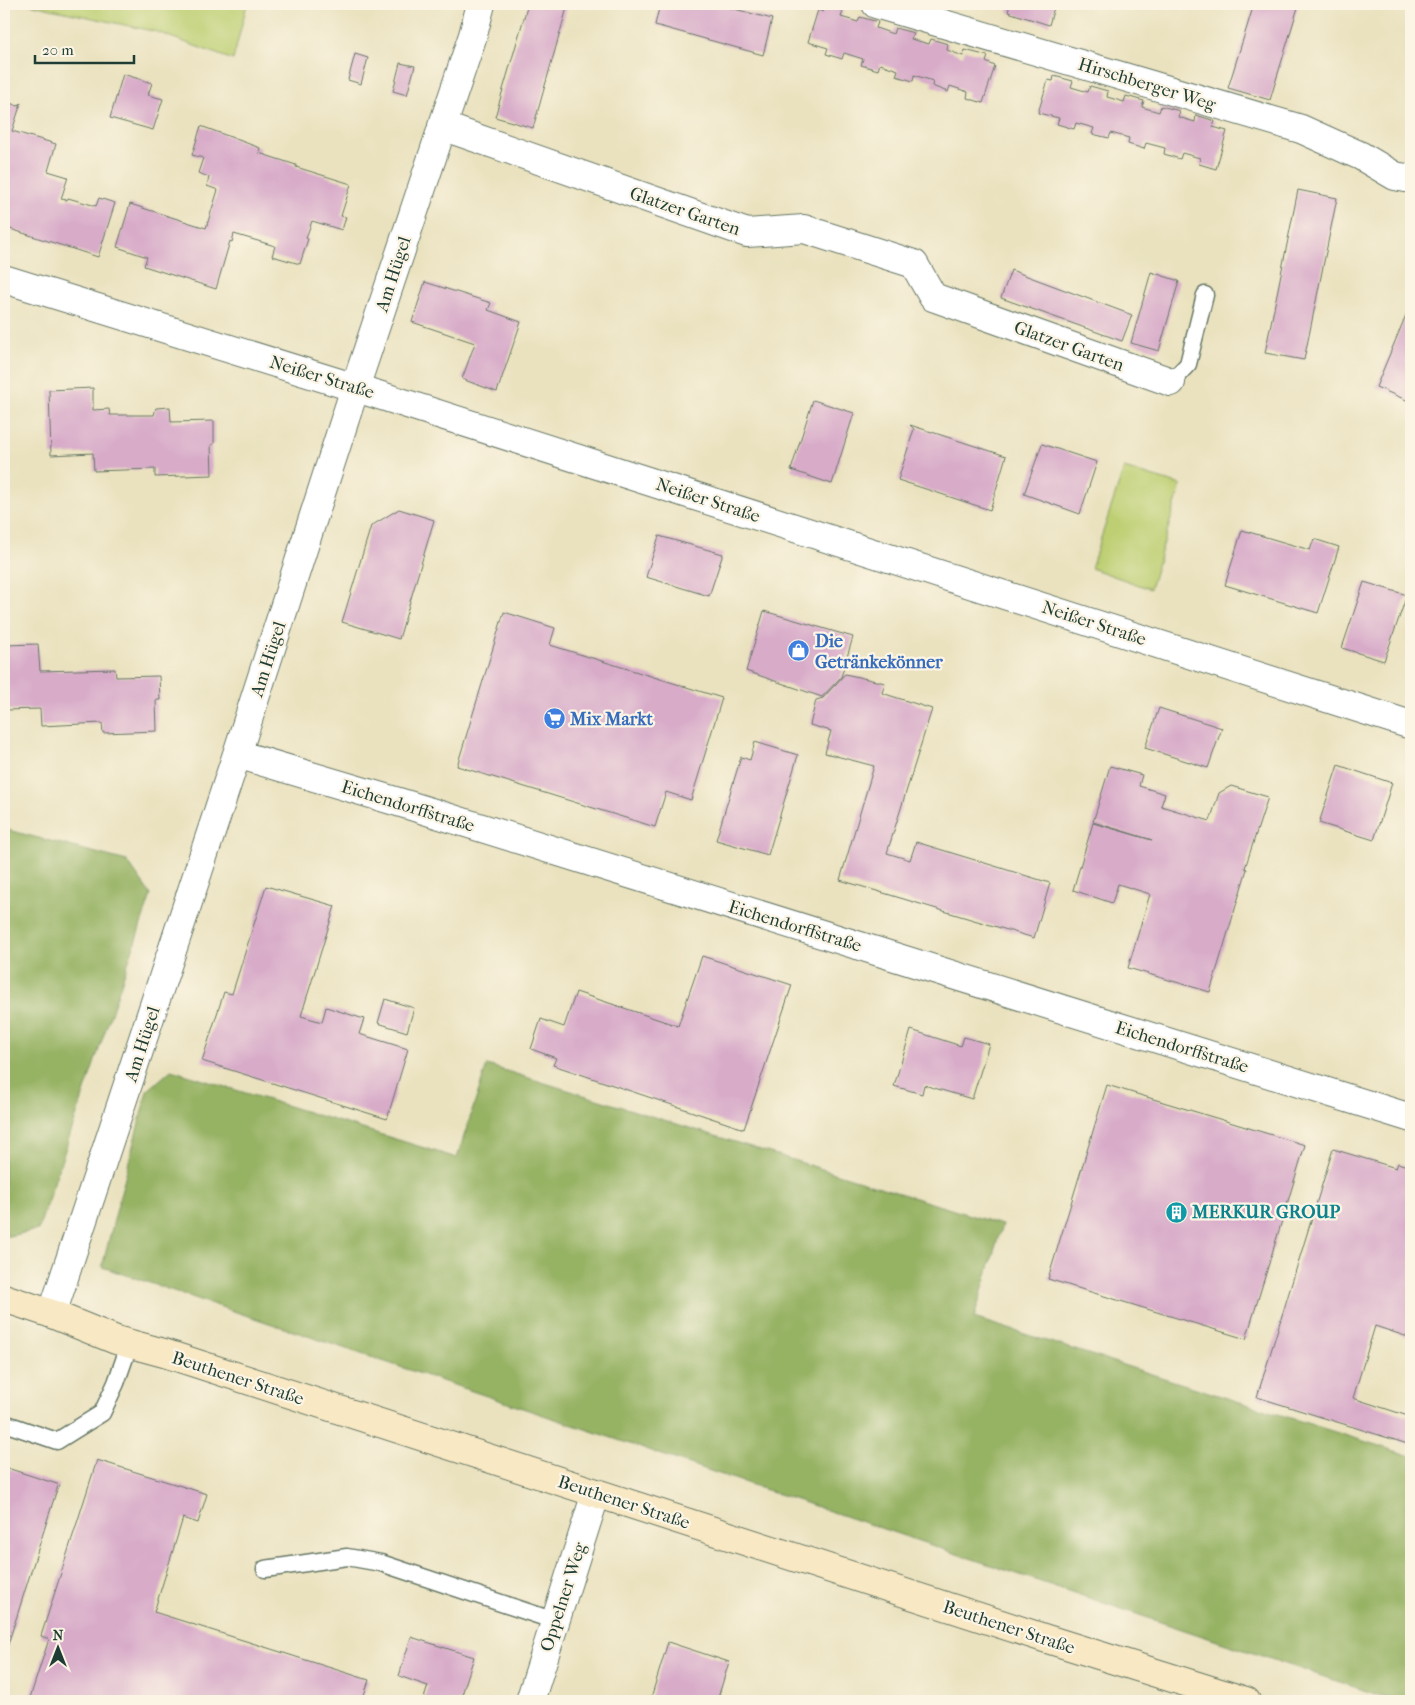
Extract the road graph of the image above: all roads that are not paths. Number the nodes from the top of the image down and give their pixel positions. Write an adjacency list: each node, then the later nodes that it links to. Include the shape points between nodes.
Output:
1 (481, 4): 3 (street, Am Hügel)
2 (876, 4): 4 (street, Hirschberger Weg, via 1301,129 1361,156 1395,176)
3 (442, 126): 7 (street, Glatzer Garten, via 746,233 804,229 914,264 933,297); 8 (street, Am Hügel)
4 (1411, 179)
5 (4, 279): 8 (street, Neißer Straße)
6 (1205, 295): 7 (lane, via 1188,364)
7 (1171, 382)
8 (355, 388): 9 (street, Neißer Straße); 10 (street, Am Hügel)
9 (1411, 725)
10 (237, 754): 11 (street, Eichendorffstraße); 13 (street, Am Hügel)
11 (1411, 1118)
12 (4, 1298): 13 (main road, Beuthener Straße)
13 (52, 1314): 14 (main road, Beuthener Straße)
14 (130, 1344): 15 (lane, via 102,1413 57,1442); 16 (main road, Beuthener Straße)
15 (4, 1423)
16 (596, 1493): 18 (street, Oppelner Weg); 20 (main road, Beuthener Straße)
17 (266, 1568): 18 (lane, via 347,1556 381,1563)
18 (555, 1621): 19 (street, Oppelner Weg)
19 (530, 1701)
20 (1246, 1701)

